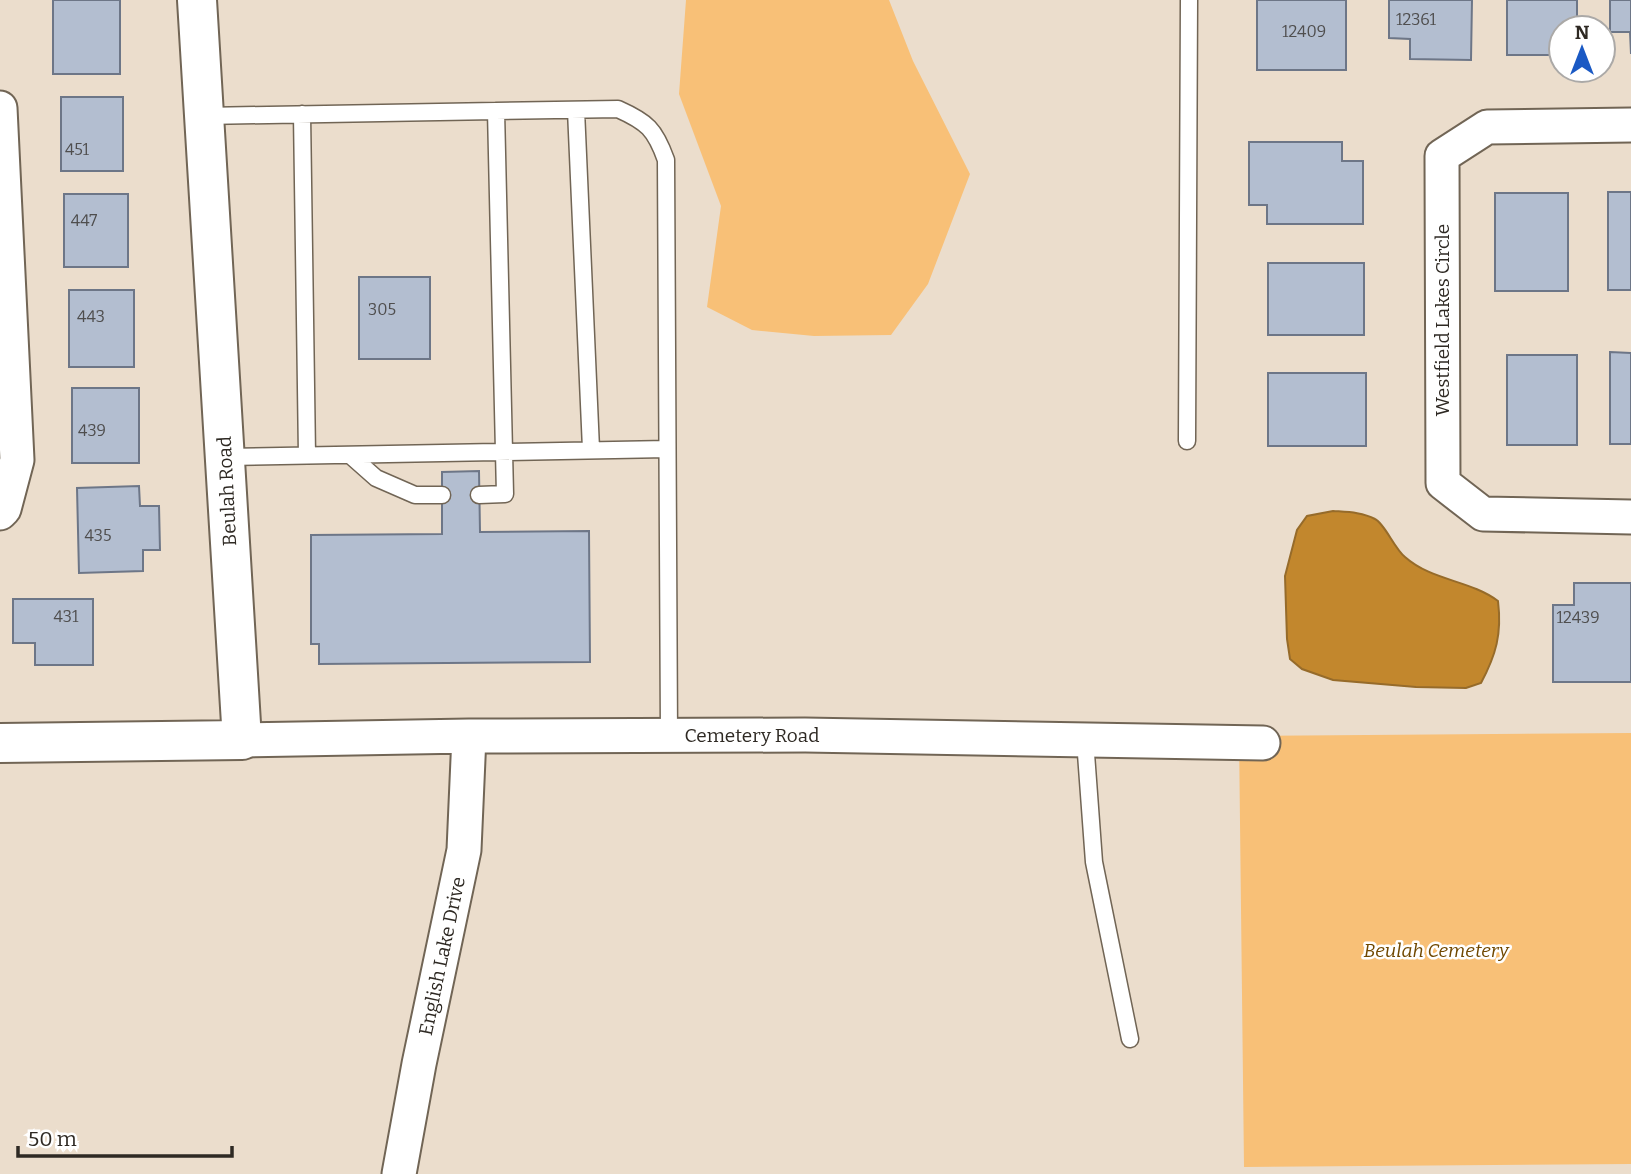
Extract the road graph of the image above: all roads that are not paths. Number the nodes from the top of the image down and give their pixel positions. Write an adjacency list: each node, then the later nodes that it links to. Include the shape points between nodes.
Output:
1 (197, 0): 7 (street, Beulah Road)
2 (1189, 0): 9 (lane)
3 (0, 108): 18 (street, via 17,460)
4 (576, 110): 5 (lane); 10 (lane); 11 (lane, via 618,109 640,119 658,136 666,160)
5 (496, 111): 6 (lane); 12 (lane)
6 (302, 114): 7 (lane); 14 (lane)
7 (204, 116): 15 (street, Beulah Road)
8 (1631, 125): 19 (street, Westfield Lakes Circle, via 1487,127 1442,156 1443,483 1483,514)
9 (1187, 441)
10 (591, 449): 11 (lane); 12 (lane)
11 (667, 449): 20 (lane)
12 (504, 452): 13 (lane); 17 (lane, via 505,494)
13 (350, 455): 14 (lane); 16 (lane, via 376,478 415,495)
14 (307, 456): 15 (lane)
15 (225, 457): 22 (street, Beulah Road)
16 (442, 495)
17 (479, 495)
18 (0, 513)
19 (1631, 517)
20 (668, 735): 21 (street, Cemetery Road); 23 (street, Cemetery Road)
21 (469, 736): 22 (street, Cemetery Road); 27 (street, English Lake Drive, via 464,850)
22 (242, 740): 24 (street)
23 (1085, 740): 25 (street, Cemetery Road); 26 (lane, via 1094,862)
24 (0, 743)
25 (1263, 743)
26 (1130, 1039)
27 (399, 1174)

